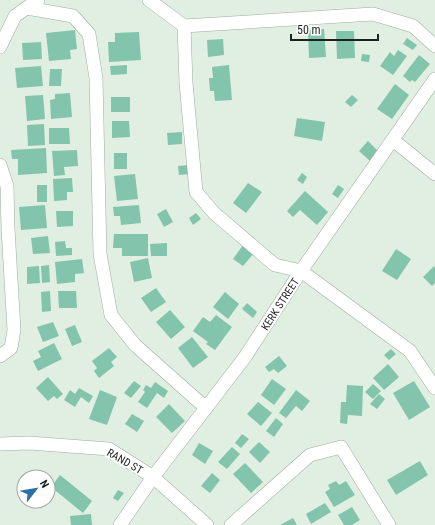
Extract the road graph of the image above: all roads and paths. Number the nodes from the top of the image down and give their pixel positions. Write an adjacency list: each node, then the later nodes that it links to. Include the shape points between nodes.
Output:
1 (38, 0): 3 (street)
2 (149, 0): 4 (street)
3 (27, 8): 5 (street, via 15,16); 14 (street, via 73,16 89,34 96,78 100,254 111,315 135,345)
4 (184, 26): 6 (street, via 373,14 413,26); 11 (street, via 186,83 196,192 214,213 274,266)
5 (0, 46)
6 (435, 46)
7 (435, 80): 8 (street, KERK STREET)
8 (393, 140): 10 (street); 11 (street, KERK STREET)
9 (0, 165): 12 (street, via 7,186 14,330 11,348)
10 (435, 174)
11 (301, 271): 13 (street, via 410,351); 14 (street, KERK STREET, via 244,357)
12 (0, 356)
13 (435, 388)
14 (206, 408): 16 (street, KERK STREET)
15 (0, 444): 16 (street, RAND ST, via 29,443 109,449)
16 (153, 477): 17 (street, KERK STREET); 18 (street, RAND ST)
17 (120, 525)
18 (207, 525)
19 (231, 525): 20 (street, via 310,454 341,447)
20 (389, 525)

